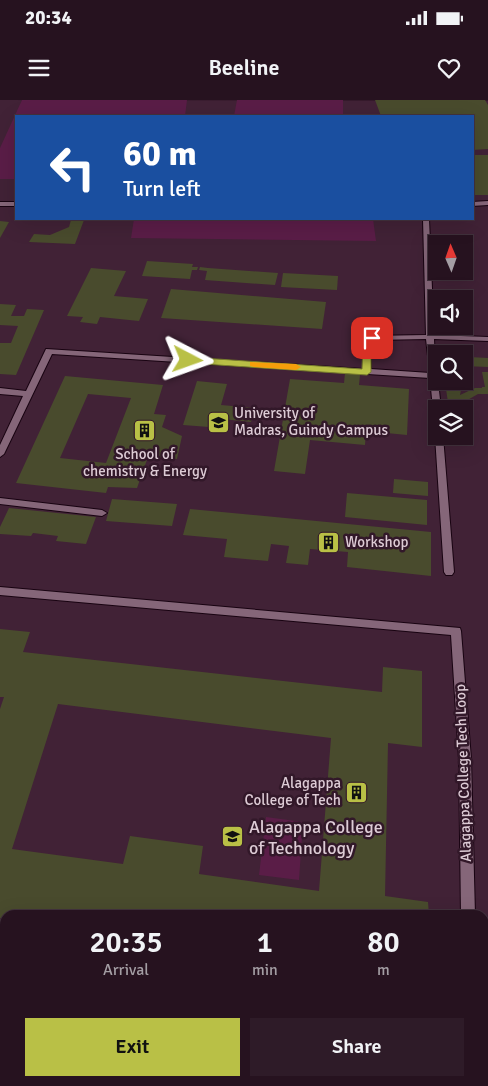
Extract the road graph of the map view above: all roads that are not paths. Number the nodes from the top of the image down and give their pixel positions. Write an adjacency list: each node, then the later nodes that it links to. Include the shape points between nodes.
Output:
1 (488, 203): 4 (lane)
2 (0, 204): 3 (lane)
3 (15, 204)
4 (474, 204)
5 (426, 220): 6 (lane)
6 (430, 337): 7 (lane); 8 (lane); 9 (lane, via 372,338 367,343)
7 (488, 339)
8 (431, 345)
9 (367, 372): 10 (lane); 12 (lane, via 49,351)
10 (428, 376)
11 (0, 391): 12 (lane)
12 (29, 394): 14 (lane)
13 (440, 445): 17 (lane)
14 (0, 454)
15 (0, 501): 16 (lane)
16 (102, 513)
17 (449, 572)
18 (0, 591): 19 (lane, Alagappa College Tech Loop, via 456,631 464,759)
19 (468, 910)

